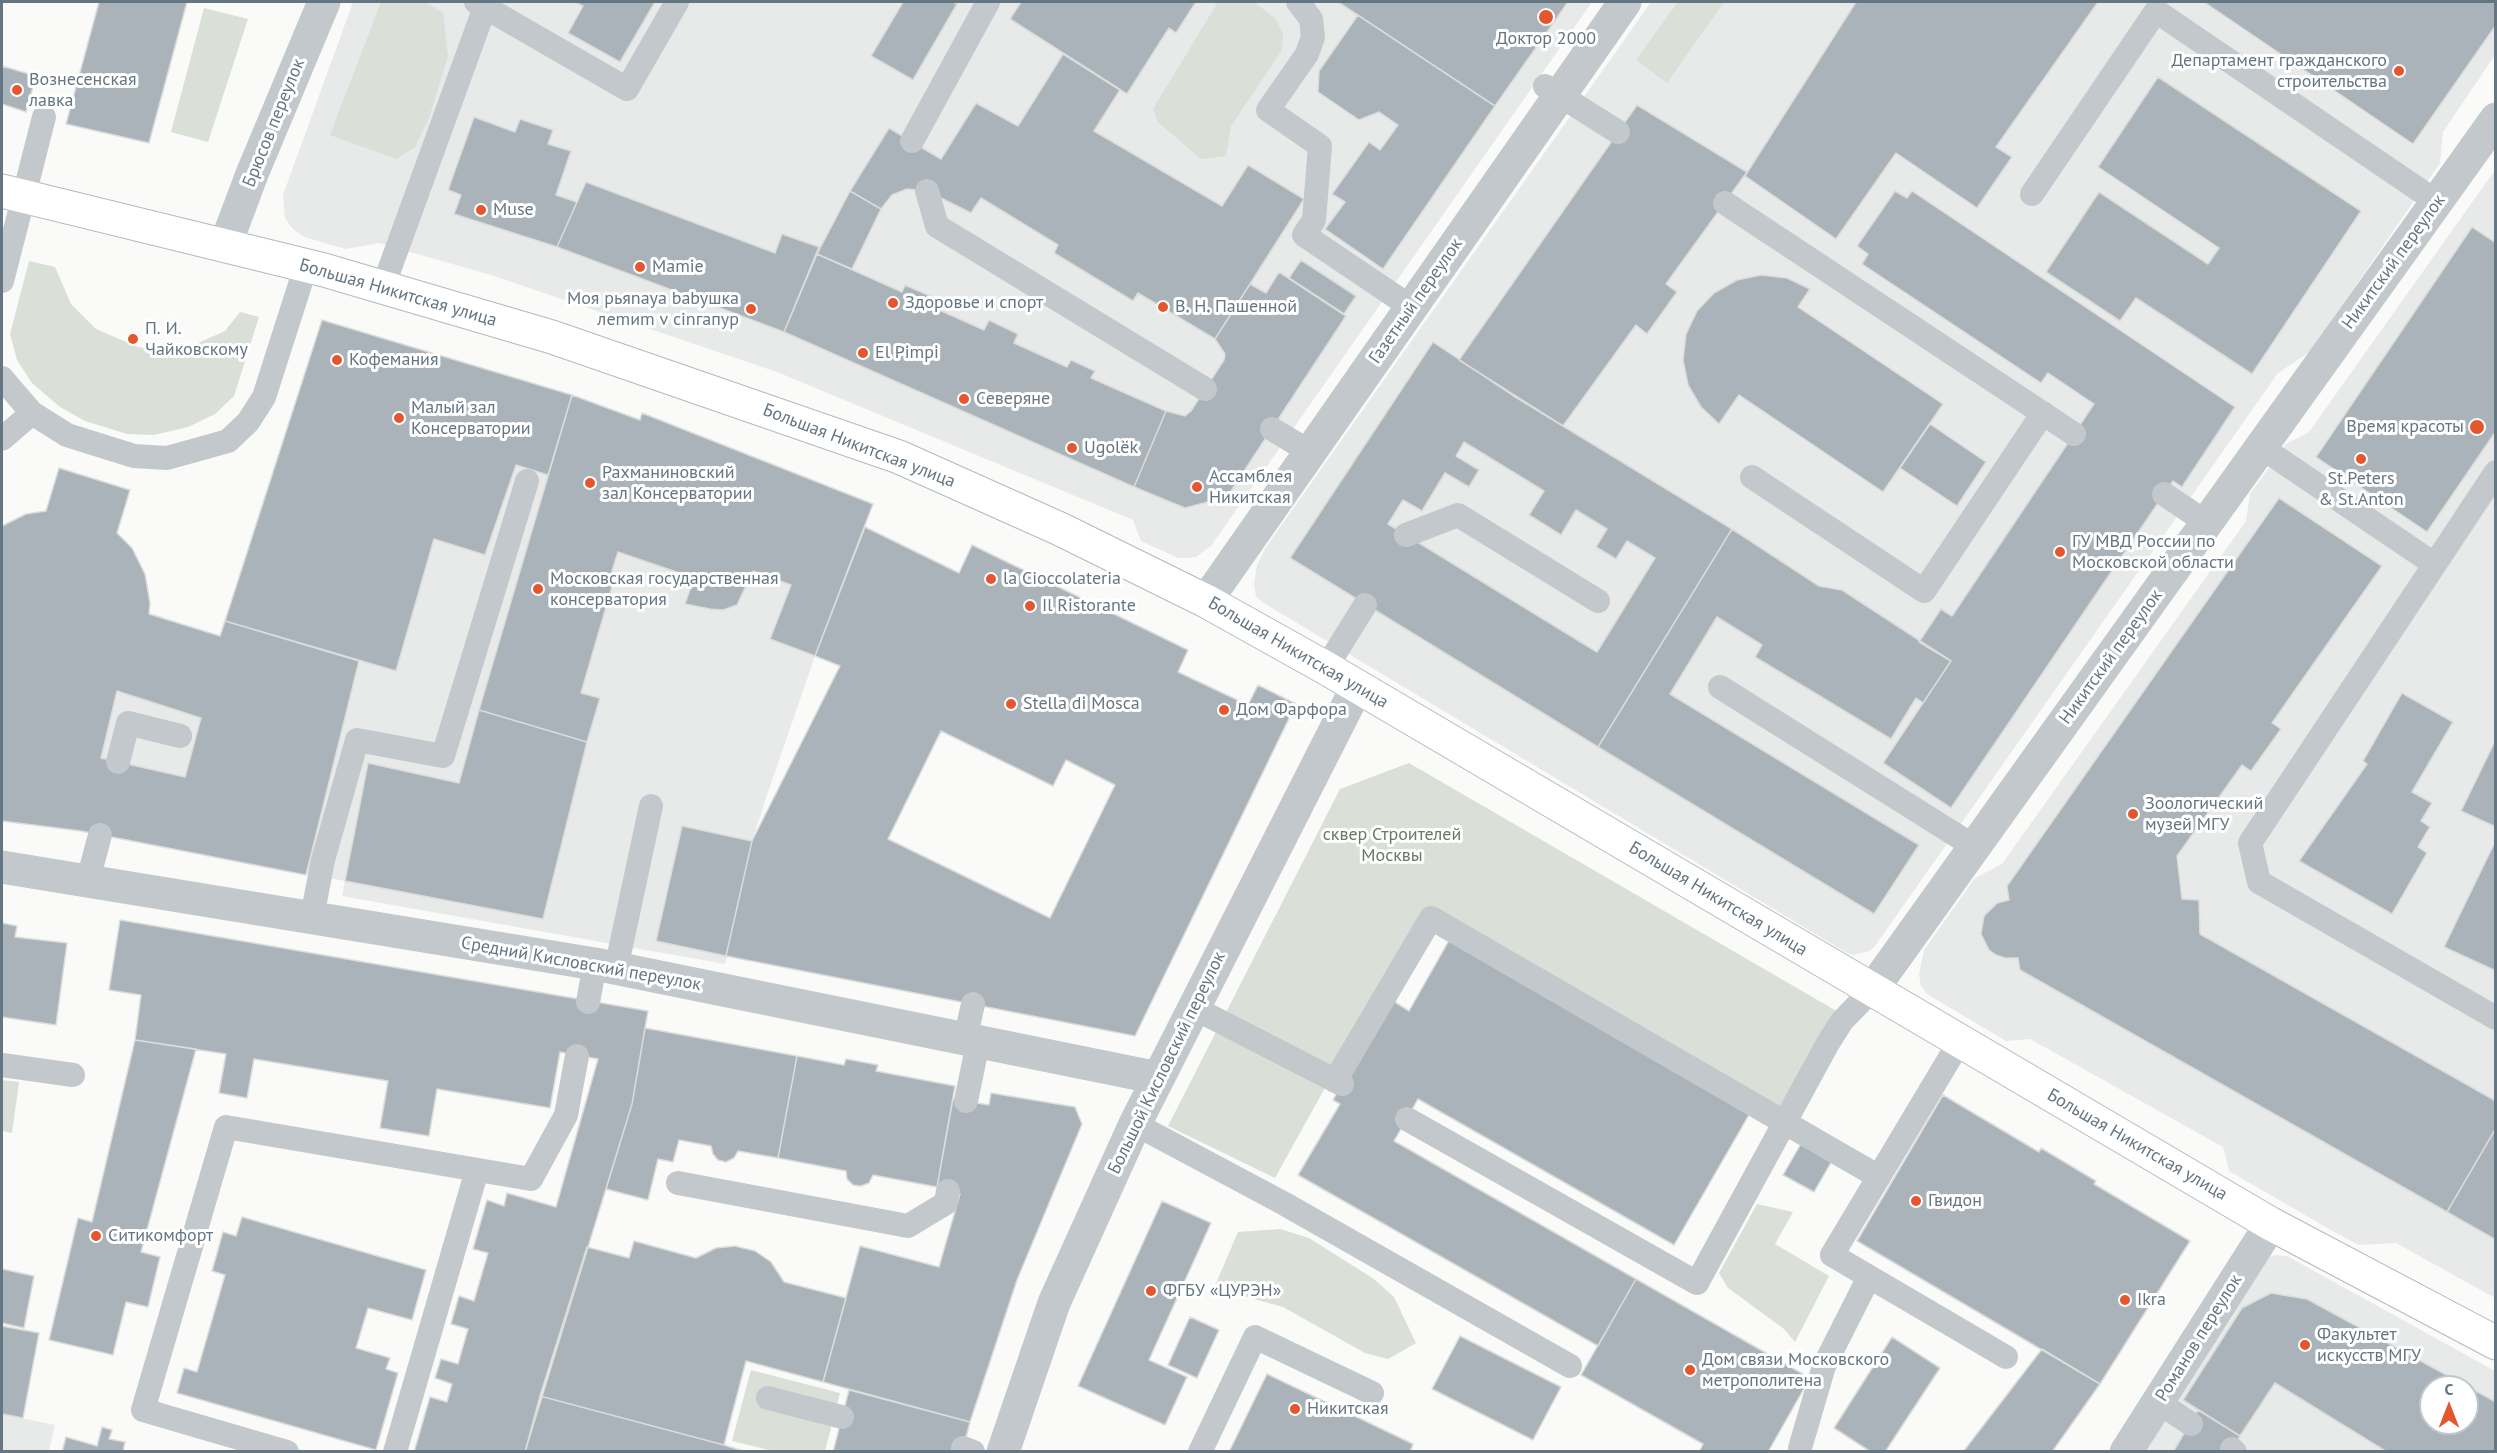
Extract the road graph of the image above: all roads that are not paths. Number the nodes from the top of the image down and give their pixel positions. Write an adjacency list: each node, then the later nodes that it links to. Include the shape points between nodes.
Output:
1 (324, 2): 17 (street, Брюсов переулок)
2 (677, 2): 6 (lane, via 627,89)
3 (988, 2): 11 (lane)
4 (1298, 2): 21 (lane, via 1311,18 1313,37 1307,54 1268,110 1320,146 1314,220 1304,235)
5 (1625, 2): 7 (street, Газетный переулок)
6 (481, 4): 20 (lane)
7 (1553, 90): 10 (lane); 21 (street, Газетный переулок)
8 (44, 117): 13 (lane)
9 (2496, 119): 15 (street, Никитский переулок)
10 (1618, 132)
11 (912, 141)
12 (927, 191): 23 (lane, via 937,226)
13 (12, 194): 17 (street, Большая Никитская улица); 19 (lane)
14 (2032, 194): 15 (lane, via 2156,11)
15 (2437, 202): 29 (street, Никитский переулок)
16 (1725, 203): 25 (lane)
17 (225, 246): 18 (street, Большая Никитская улица)
18 (306, 266): 20 (street, Большая Никитская улица); 24 (lane, via 264,397 248,422 228,441 167,458 134,456 67,435)
19 (2, 281)
20 (382, 287): 38 (street, Большая Никитская улица, via 552,337 900,457)
21 (1412, 308): 30 (street, Газетный переулок)
22 (2, 378): 24 (lane)
23 (1205, 389)
24 (32, 413): 28 (lane)
25 (2043, 413): 27 (lane); 32 (lane, via 1924,591)
26 (1272, 429): 30 (lane)
27 (2074, 434)
28 (2, 439)
29 (2261, 447): 35 (street, Никитский переулок); 37 (lane)
30 (1310, 452): 38 (street, Газетный переулок)
31 (2496, 472): 37 (lane)
32 (1752, 477)
33 (527, 481): 51 (lane, via 442,756 357,740 323,860)
34 (2164, 494): 35 (lane)
35 (2207, 523): 48 (street, Никитский переулок)
36 (1406, 535): 39 (lane, via 1458,515)
37 (2434, 564): 57 (lane, via 2250,843 2259,882)
38 (1206, 601): 41 (street, Большая Никитская улица)
39 (1598, 601)
40 (1365, 605): 41 (lane)
41 (1326, 668): 42 (street, Большая Никитская улица)
42 (1357, 687): 53 (street, Большая Никитская улица); 56 (street, Большой Кисловский переулок)
43 (1720, 687): 48 (lane)
44 (180, 736): 45 (lane, via 128,723)
45 (118, 762)
46 (651, 806): 52 (lane)
47 (100, 835): 50 (lane)
48 (1975, 847): 53 (street, Никитский переулок)
49 (2, 867): 50 (street, Средний Кисловский переулок)
50 (88, 880): 51 (street, Средний Кисловский переулок)
51 (312, 917): 52 (street, Средний Кисловский переулок)
52 (606, 967): 54 (lane); 58 (street, Средний Кисловский переулок)
53 (1872, 990): 59 (street, Большая Никитская улица); 66 (lane, via 1842,1021)
54 (588, 1002)
55 (973, 1004): 58 (lane)
56 (1194, 1008): 63 (street, Большой Кисловский переулок); 66 (lane, via 1339,1083 1431,918)
57 (2496, 1018)
58 (971, 1041): 63 (street, Средний Кисловский переулок); 64 (lane)
59 (1959, 1041): 69 (lane); 72 (street, Большая Никитская улица)
60 (577, 1056): 68 (lane, via 566,1115 531,1179)
61 (2, 1065): 62 (lane)
62 (73, 1075)
63 (1158, 1078): 67 (street, Большой Кисловский переулок)
64 (966, 1101)
65 (1407, 1119): 66 (lane, via 1697,1283)
66 (1783, 1122): 69 (lane)
67 (1135, 1124): 76 (lane); 85 (street, Большой Кисловский переулок, via 1054,1303)
68 (477, 1170): 83 (lane, via 226,1127 143,1410); 84 (lane)
69 (1879, 1177): 73 (lane, via 1832,1255)
70 (678, 1183): 71 (lane, via 908,1227 946,1203)
71 (948, 1191)
72 (2271, 1224): 74 (street, Большая Никитская улица); 79 (street, Романов переулок)
73 (1869, 1277): 75 (lane); 82 (lane, via 1824,1366)
74 (2496, 1343)
75 (2006, 1357)
76 (1570, 1366)
77 (1372, 1393): 86 (lane, via 1255,1337)
78 (768, 1398): 80 (lane)
79 (2158, 1402): 81 (lane); 87 (street, Романов переулок)
80 (842, 1417)
81 (2190, 1424)
82 (1800, 1448)
83 (287, 1452)
84 (395, 1452)
85 (1004, 1452)
86 (1200, 1452)
87 (2126, 1452)

